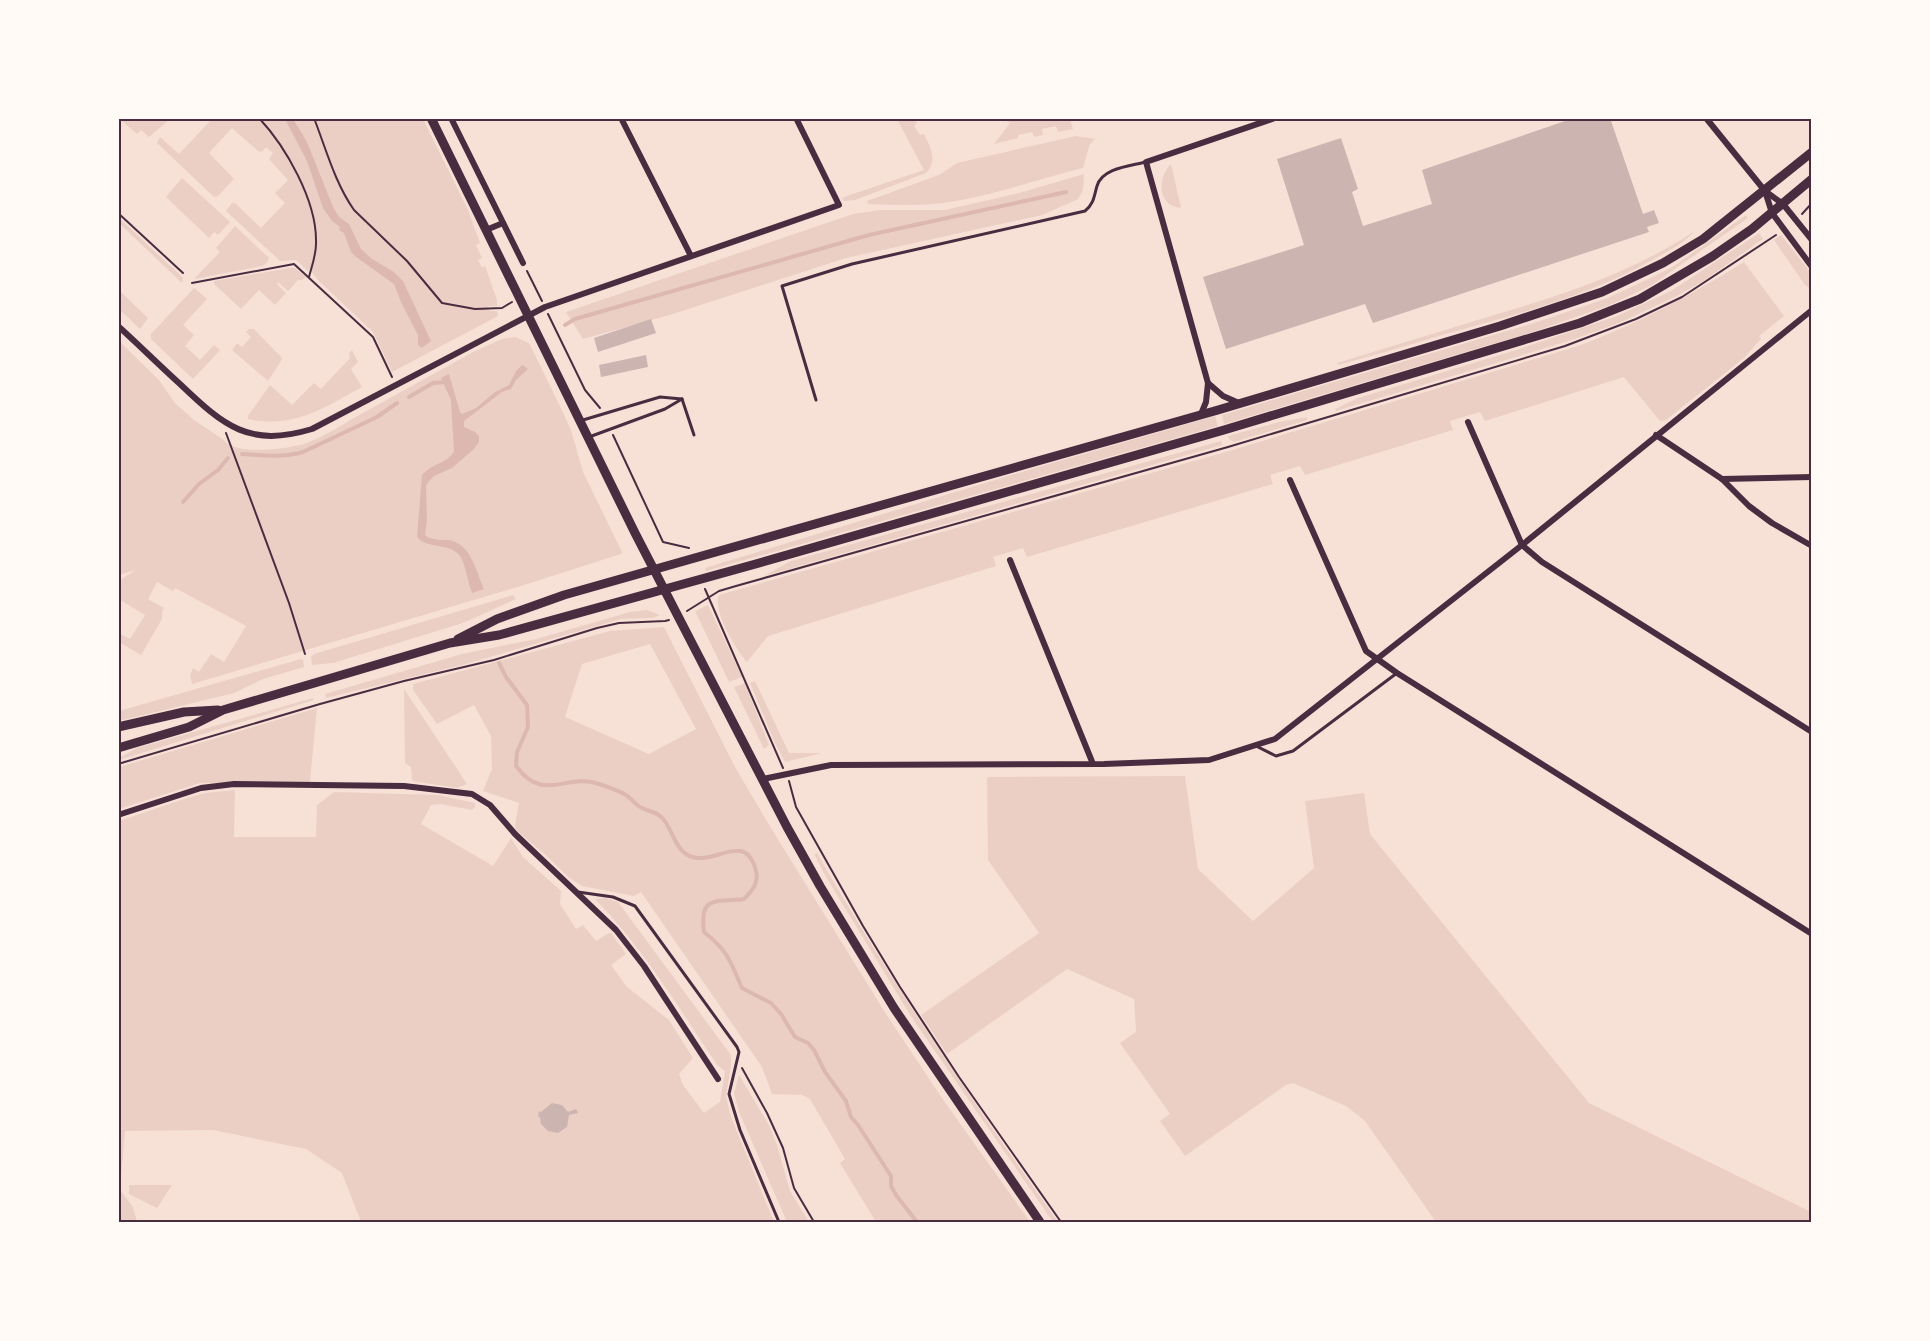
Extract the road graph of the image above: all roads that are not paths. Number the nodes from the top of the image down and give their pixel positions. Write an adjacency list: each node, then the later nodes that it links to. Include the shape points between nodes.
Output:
1 (431, 118): 14 (main road)
2 (452, 118): 13 (street)
3 (621, 118): 16 (street)
4 (796, 118): 16 (street, via 839,205)
5 (1275, 118): 8 (street)
6 (1706, 118): 10 (street)
7 (1812, 152): 10 (main road)
8 (1146, 162): 22 (street); 24 (lane, via 1105,174 1085,211 852,264 782,286)
9 (1812, 179): 11 (main road)
10 (1765, 191): 11 (street); 12 (street); 25 (main road, via 1664,263 1602,292)
11 (1783, 204): 12 (main road); 15 (street)
12 (1772, 213): 18 (street); 39 (main road, via 1678,278 1580,323 1224,430)
13 (503, 223): 14 (street); 17 (street)
14 (486, 230): 20 (main road)
15 (1812, 240)
16 (691, 256): 20 (street)
17 (523, 263)
18 (1812, 267)
19 (1812, 310): 30 (street)
20 (528, 316): 21 (street, via 312,429 278,436 244,432 219,419); 27 (main road)
21 (118, 326)
22 (1208, 383): 25 (street); 26 (street)
23 (682, 399): 27 (lane, via 660,397); 29 (lane); 31 (lane)
24 (816, 399)
25 (1239, 403): 26 (main road)
26 (1201, 414): 38 (main road)
27 (579, 421): 31 (main road)
28 (1468, 422): 35 (street)
29 (694, 435)
30 (1656, 435): 33 (street); 35 (street)
31 (587, 438): 38 (main road)
32 (1812, 477): 33 (street)
33 (1722, 479): 36 (street, via 1749,506)
34 (1290, 480): 41 (street, via 1366,651)
35 (1522, 545): 41 (street); 45 (street, via 1542,562)
36 (1812, 546)
37 (1010, 560): 48 (street)
38 (654, 568): 39 (main road); 40 (main road, via 564,595)
39 (665, 589): 40 (main road, via 499,635); 49 (main road)
40 (450, 643): 43 (main road)
41 (1377, 659): 42 (street); 46 (street, via 1275,739)
42 (1397, 673): 46 (lane, via 1293,752 1276,756); 52 (street)
43 (223, 710): 44 (main road, via 184,712); 47 (main road, via 189,727)
44 (118, 727)
45 (1812, 732)
46 (1256, 746): 48 (street, via 1209,760)
47 (118, 748)
48 (1093, 764): 49 (street, via 831,765)
49 (763, 779): 55 (main road, via 820,886 894,1008)
50 (118, 815): 51 (street, via 212,786 234,784 404,786 472,794 490,805 515,834)
51 (578, 892): 53 (street, via 630,948); 54 (lane, via 613,897 635,906 737,1047 729,1094)
52 (1812, 934)
53 (718, 1079)
54 (779, 1222)
55 (1040, 1222)

